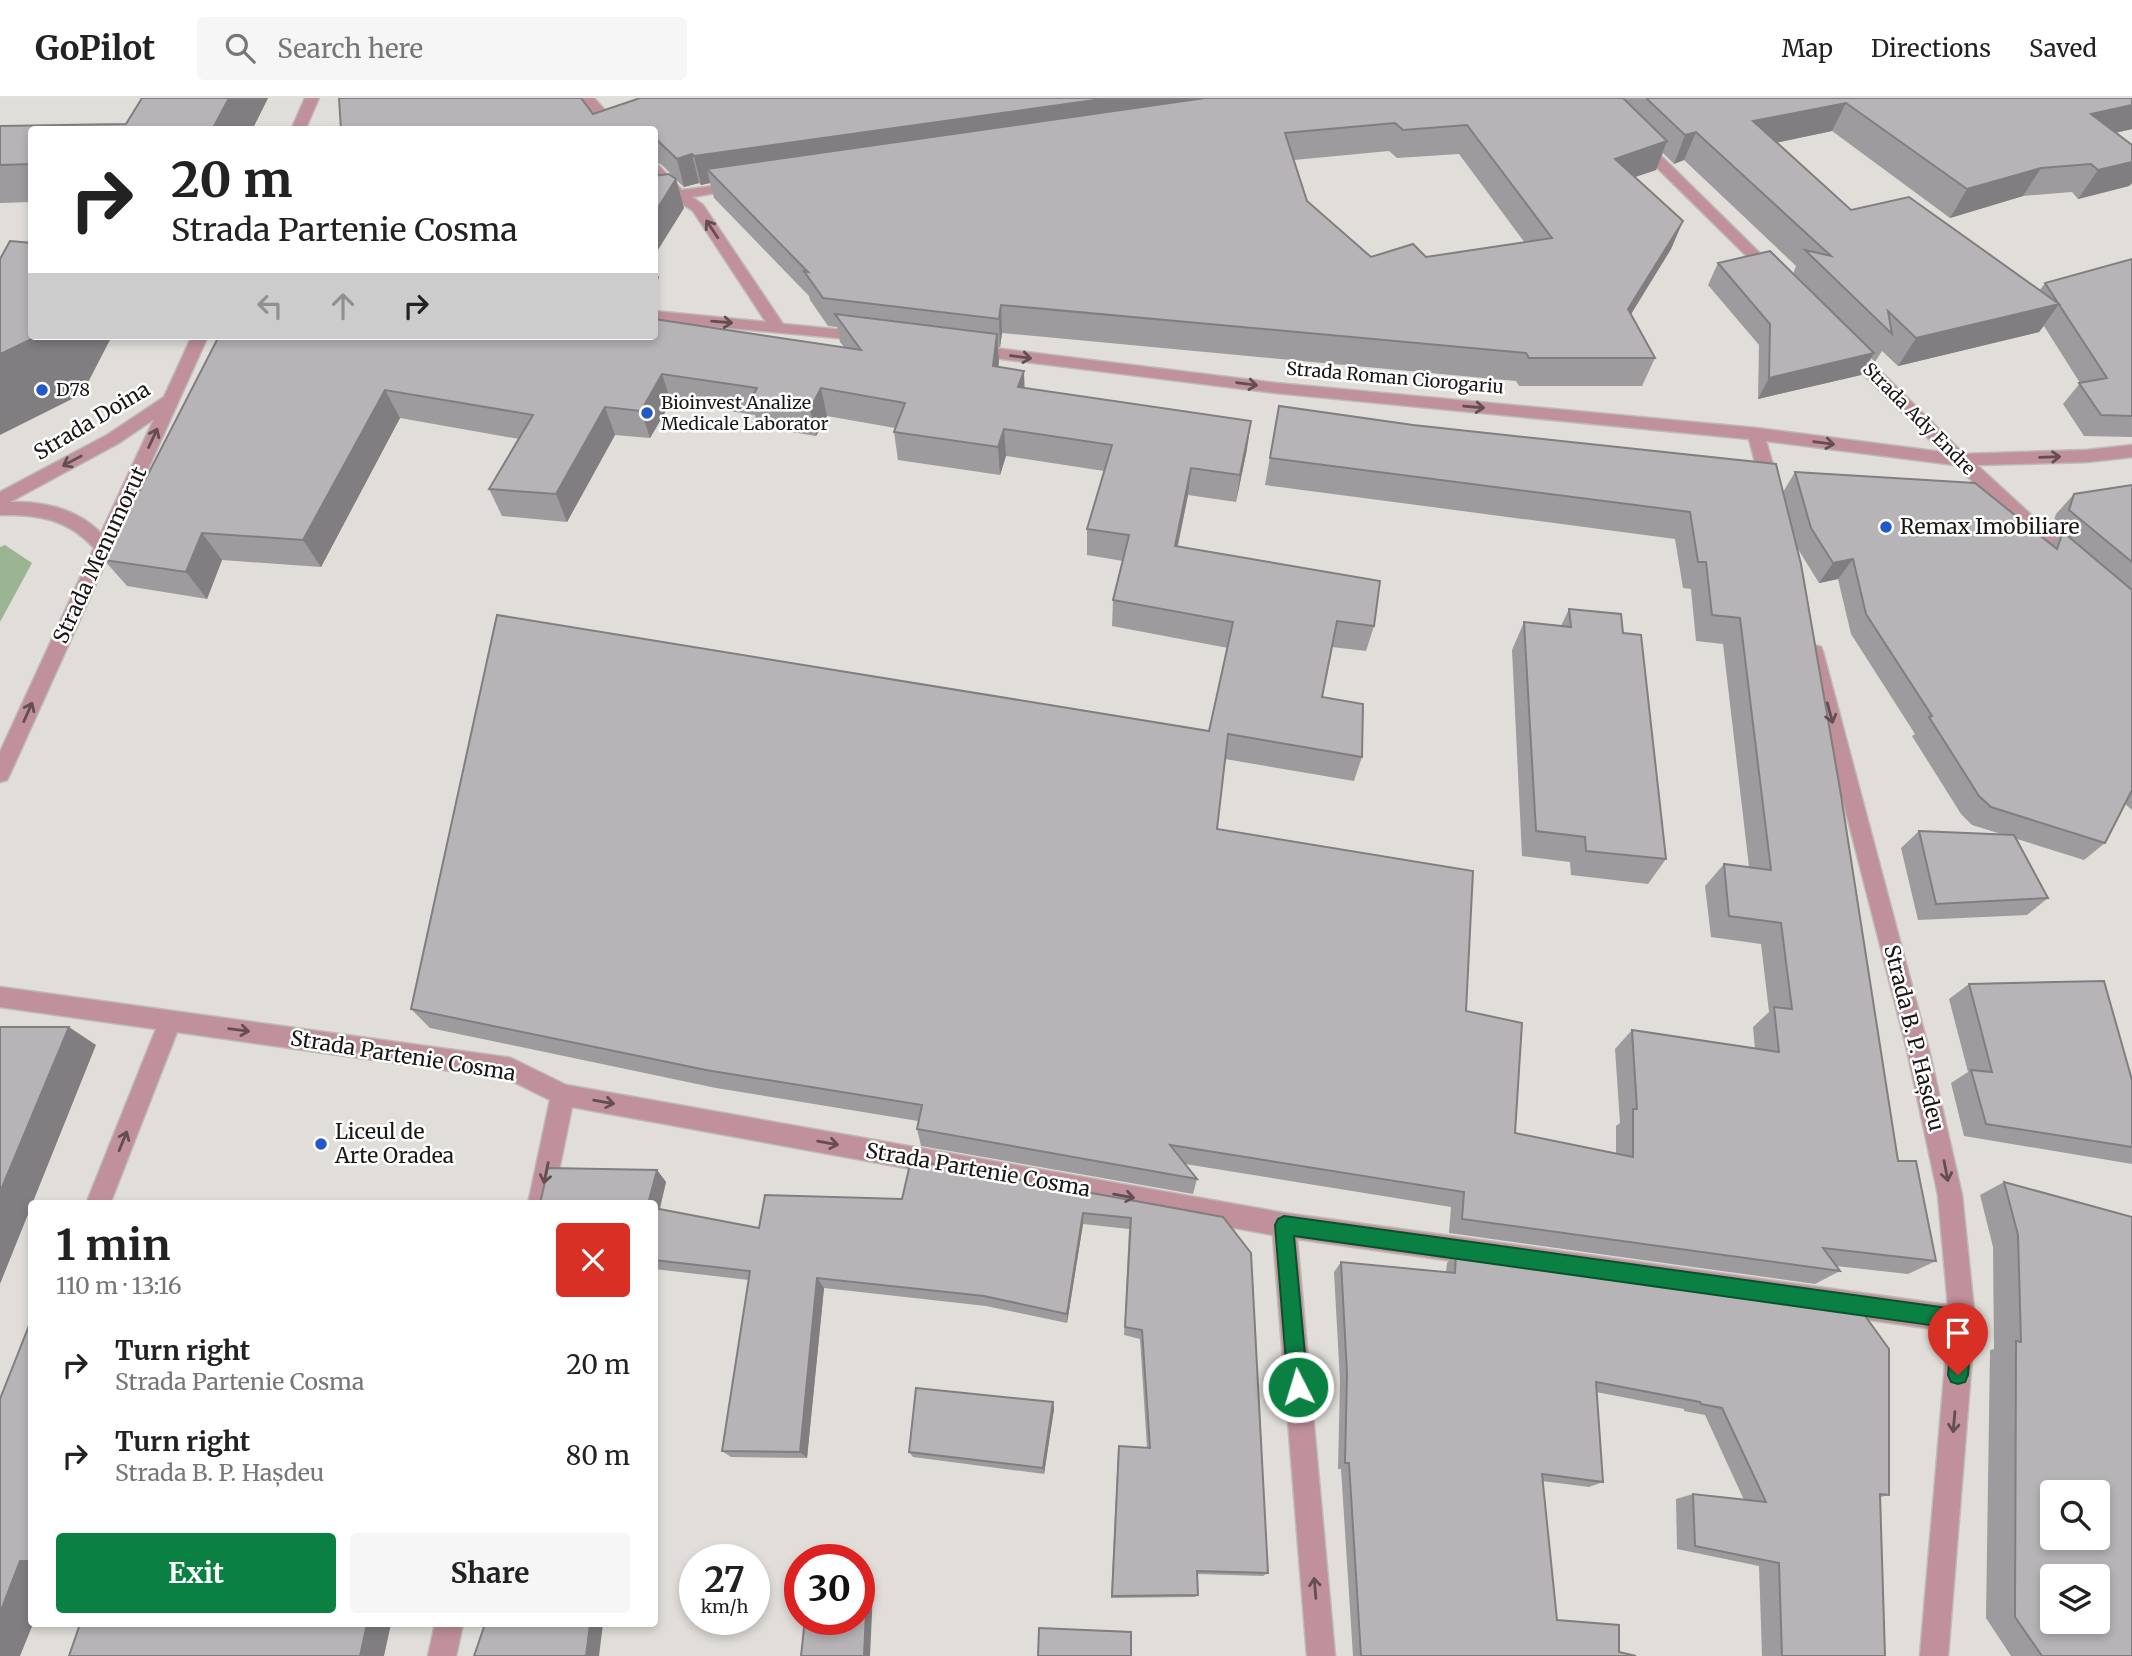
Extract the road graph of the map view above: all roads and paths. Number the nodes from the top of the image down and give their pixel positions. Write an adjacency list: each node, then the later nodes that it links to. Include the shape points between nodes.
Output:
1 (313, 98): 4 (street)
2 (607, 98): 3 (street)
3 (588, 100): 5 (street)
4 (300, 126)
5 (612, 126)
6 (1633, 136): 11 (street)
7 (658, 173): 9 (street)
8 (761, 182): 9 (street)
9 (678, 194): 10 (street); 13 (street, one-way to 9, via 698,208)
10 (658, 198)
11 (1788, 289)
12 (658, 316): 13 (street, one-way to 13)
13 (777, 327): 16 (street)
14 (1836, 337): 21 (street, Strada Ady Endre)
15 (198, 340): 18 (street, Strada Menumorut)
16 (888, 340)
17 (957, 349): 19 (street, Strada Roman Ciorogariu, one-way to 19, via 1276,388)
18 (171, 399): 22 (street, Strada Doina, one-way to 22, via 113,439); 25 (street, Strada Menumorut, one-way to 18)
19 (1756, 434): 21 (street, Strada Roman Ciorogariu, one-way to 21); 24 (street)
20 (2132, 452): 21 (street, Strada Roman Ciorogariu, one-way to 20)
21 (1960, 460): 26 (street, Strada Ady Endre)
22 (0, 500)
23 (0, 509): 25 (street, via 29,509 70,518 88,527)
24 (1777, 514)
25 (103, 546): 28 (street, Strada Menumorut, one-way to 25)
26 (2082, 571)
27 (1809, 635): 35 (street, Strada B. P. Hașdeu, one-way to 35, via 1940,1140)
28 (0, 774)
29 (0, 997): 30 (street, Strada Partenie Cosma)
30 (171, 1020): 31 (street, Strada Partenie Cosma, one-way to 31, via 512,1069); 32 (street, one-way to 30)
31 (564, 1095): 33 (street, one-way to 33); 34 (street, Strada Partenie Cosma, one-way to 34)
32 (100, 1200)
33 (541, 1200)
34 (1284, 1225): 35 (street, Strada Partenie Cosma); 39 (street, one-way to 34)
35 (1962, 1320): 37 (street, Strada B. P. Hașdeu, one-way to 37)
36 (448, 1627): 38 (street)
37 (1941, 1654)
38 (442, 1656)
39 (1321, 1656)

